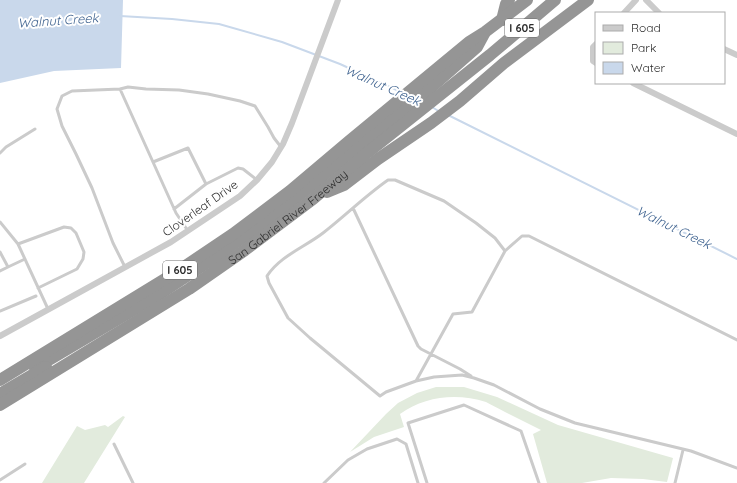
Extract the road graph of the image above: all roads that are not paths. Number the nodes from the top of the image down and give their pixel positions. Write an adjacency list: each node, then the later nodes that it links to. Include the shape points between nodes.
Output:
1 (338, 0): 21 (street, Cloverleaf Drive)
2 (510, 0): 11 (highway, via 506,4)
3 (527, 0): 11 (highway, San Gabriel River Freeway / I 605)
4 (555, 0): 22 (highway, San Gabriel River Freeway / I 605, via 490,55)
5 (577, 0): 12 (highway)
6 (588, 0): 12 (highway)
7 (636, 0): 9 (street)
8 (646, 0): 10 (street)
9 (625, 12)
10 (658, 12)
11 (502, 20): 22 (highway, San Gabriel River Freeway / I 605, via 485,32)
12 (536, 39): 27 (highway, via 431,123 344,185)
13 (595, 45): 16 (street)
14 (725, 49): 15 (street)
15 (737, 55)
16 (595, 62)
17 (634, 84): 20 (street)
18 (120, 89): 21 (lane, via 128,87 179,90 208,94 255,106); 24 (lane); 37 (lane, via 72,91 62,96 56,109)
19 (35, 128): 23 (lane, via 6,146)
20 (737, 134)
21 (281, 147): 25 (street, Cloverleaf Drive)
22 (359, 149): 27 (highway, San Gabriel River Freeway / I 605); 47 (highway, San Gabriel River Freeway / I 605, via 290,191 178,271); 50 (highway, via 214,258); 51 (highway, via 264,228 187,281)
23 (0, 153)
24 (153, 162): 26 (lane, via 188,148); 29 (lane)
25 (257, 180): 26 (lane, via 243,168 238,168); 31 (street, Cloverleaf Drive, via 240,196)
26 (206, 184): 29 (lane)
27 (313, 199): 48 (highway, San Gabriel River Freeway / I 605, via 189,289)
28 (353, 208): 33 (lane, via 388,180 395,180 444,201 476,223); 45 (lane, via 418,346); 49 (lane, via 271,270 267,276 269,283 288,318 380,396)
29 (174, 209): 31 (lane)
30 (0, 222): 32 (lane)
31 (188, 231): 37 (street, Cloverleaf Drive)
32 (18, 244): 35 (lane); 39 (lane, via 64,227 71,228 76,233 84,252 78,269)
33 (505, 251): 44 (lane, via 522,236 529,236); 45 (lane, via 472,312 453,314)
34 (0, 252): 36 (lane)
35 (25, 259): 36 (lane); 39 (lane)
36 (8, 267): 38 (lane)
37 (125, 267): 41 (street, Cloverleaf Drive)
38 (0, 271)
39 (38, 288): 41 (lane)
40 (36, 296): 42 (lane)
41 (48, 309): 43 (street, Cloverleaf Drive)
42 (0, 311)
43 (0, 336)
44 (737, 340)
45 (431, 354): 46 (lane); 49 (lane)
46 (474, 378): 49 (lane, via 462,375); 55 (lane, via 494,385 540,409 575,422)
47 (0, 380)
48 (41, 380): 52 (highway, San Gabriel River Freeway / I 605); 53 (highway)
49 (416, 381)
50 (0, 389)
51 (0, 394)
52 (0, 405)
53 (0, 410)
54 (114, 444): 59 (lane)
55 (684, 450): 57 (lane); 64 (lane)
56 (25, 464): 58 (lane)
57 (737, 468)
58 (0, 480)
59 (133, 483)
60 (324, 483): 61 (lane, via 348,460 367,449 397,439 406,444)
61 (418, 483)
62 (427, 483): 63 (lane, via 408,422 464,405 522,431)
63 (539, 483)
64 (675, 483)

